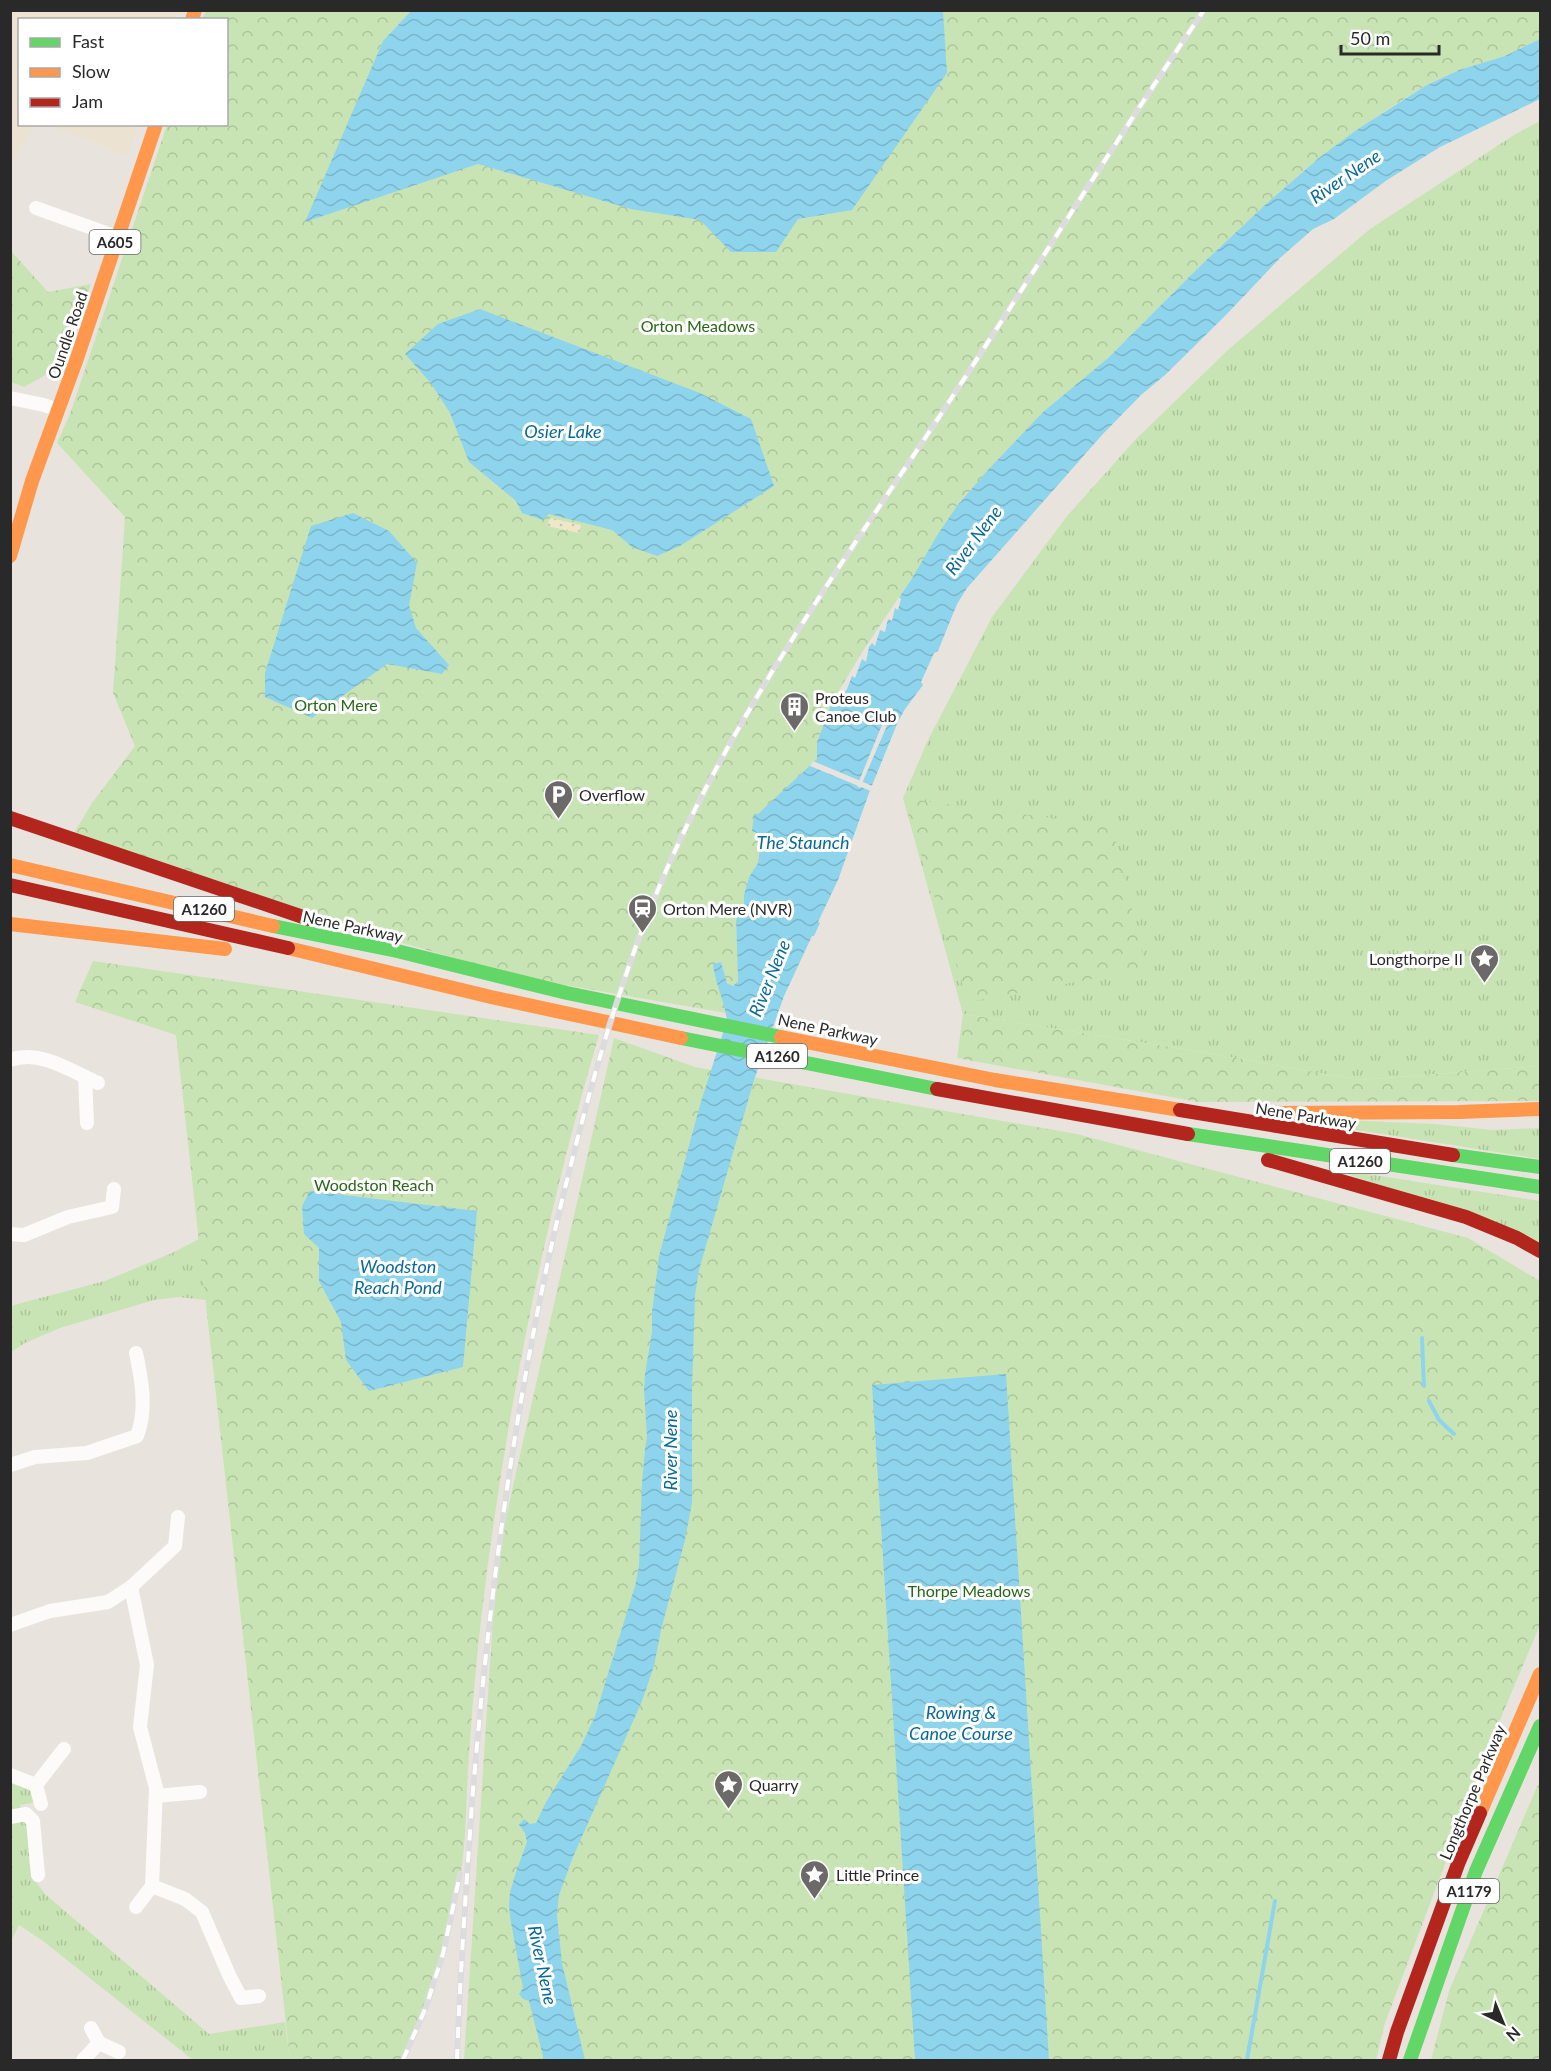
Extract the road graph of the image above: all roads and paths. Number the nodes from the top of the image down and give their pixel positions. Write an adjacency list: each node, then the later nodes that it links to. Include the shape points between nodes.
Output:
1 (155, 126): 3 (main road, Oundle Road / A605)
2 (36, 208): 3 (street)
3 (117, 237): 5 (main road, Oundle Road / A605)
4 (10, 398): 5 (street)
5 (58, 410): 6 (main road, Oundle Road / A605)
6 (10, 556)
7 (10, 818): 11 (main road)
8 (10, 865): 11 (main road, Nene Parkway / A1260, via 320,937)
9 (10, 885): 12 (main road, A1260)
10 (10, 924): 12 (main road, via 208,946)
11 (397, 951): 15 (main road, Nene Parkway / A1260, via 567,993 995,1080)
12 (386, 972): 17 (main road, A1260, via 563,1013 991,1100)
13 (10, 1060): 16 (street, via 22,1056 43,1058 92,1080)
14 (1540, 1109): 15 (main road)
15 (1193, 1113): 18 (main road, Nene Parkway / A1260)
16 (87, 1123)
17 (1179, 1132): 19 (main road, A1260); 22 (main road, via 1466,1217)
18 (1540, 1167)
19 (1540, 1186)
20 (114, 1189): 21 (street, via 112,1207 68,1217 24,1235)
21 (10, 1234)
22 (1540, 1251)
23 (136, 1353): 24 (street, via 142,1384 142,1423 136,1436 87,1453 35,1457)
24 (10, 1465)
25 (178, 1517): 26 (street, via 175,1546)
26 (131, 1587): 27 (street, via 108,1602 50,1611); 34 (street, via 147,1665 140,1727)
27 (10, 1625)
28 (1540, 1674): 45 (main road, Longthorpe Parkway / A1179, via 1458,1864)
29 (1540, 1726): 46 (main road, A1179, via 1476,1872)
30 (64, 1749): 32 (street)
31 (10, 1775): 32 (street)
32 (36, 1785): 35 (street)
33 (200, 1792): 34 (street)
34 (156, 1796): 38 (street)
35 (41, 1804)
36 (10, 1817): 37 (street, via 26,1814 33,1821)
37 (38, 1875)
38 (152, 1886): 39 (street); 40 (street, via 198,1908 241,1998)
39 (136, 1907)
40 (259, 1996)
41 (91, 2028): 42 (street)
42 (99, 2043): 43 (street); 44 (street)
43 (119, 2052)
44 (83, 2061)
45 (1389, 2061)
46 (1410, 2061)

